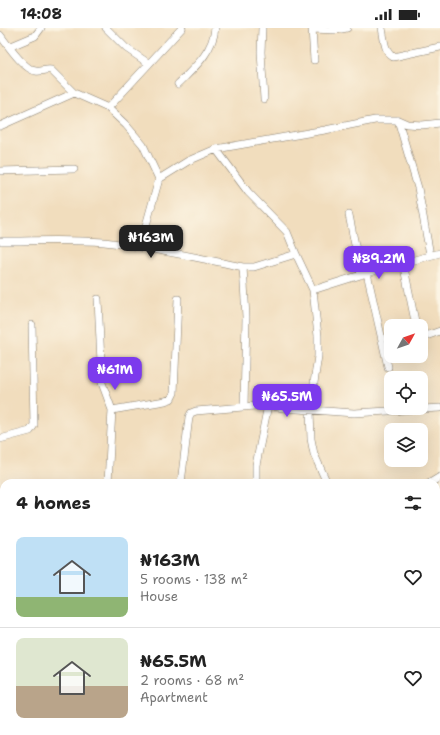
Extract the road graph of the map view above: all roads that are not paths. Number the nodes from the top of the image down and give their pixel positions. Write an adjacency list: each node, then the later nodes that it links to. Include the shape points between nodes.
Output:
1 (41, 28): 10 (street, via 35,36)
2 (106, 28): 13 (street, via 126,48)
3 (182, 28): 13 (street)
4 (215, 28): 14 (street, via 207,53)
5 (262, 28): 16 (street)
6 (312, 28): 7 (street); 12 (street)
7 (347, 28)
8 (382, 28): 11 (street, via 386,50 393,57)
9 (0, 35): 10 (street)
10 (5, 45): 15 (street, via 33,71 51,70)
11 (440, 47)
12 (314, 60)
13 (148, 63): 17 (street)
14 (178, 84)
15 (74, 93): 17 (street); 20 (street)
16 (264, 99)
17 (108, 108): 24 (street, via 143,145)
18 (398, 120): 19 (street, via 407,124); 21 (street, via 375,120); 30 (street, via 418,188)
19 (440, 123)
20 (0, 126)
21 (216, 149): 24 (street, via 188,161); 29 (street, via 248,192 288,232)
22 (74, 169): 23 (street)
23 (0, 172)
24 (159, 179): 27 (street)
25 (349, 215): 33 (street)
26 (0, 241): 27 (street, via 104,242)
27 (140, 247): 32 (street)
28 (440, 253): 30 (street)
29 (296, 254): 32 (street, via 254,267); 34 (street)
30 (430, 255): 31 (street)
31 (403, 263): 33 (street); 37 (street)
32 (244, 267): 43 (street)
33 (364, 274): 34 (street); 41 (street)
34 (314, 290): 46 (street, via 318,356)
35 (98, 299): 45 (street, via 102,383)
36 (178, 300): 45 (street, via 174,393 171,399)
37 (415, 319)
38 (32, 325): 47 (street, via 34,425 30,431)
39 (440, 331): 40 (street)
40 (428, 335)
41 (388, 367)
42 (268, 406): 43 (street); 46 (street); 50 (street, via 256,465)
43 (244, 407): 49 (street, via 191,413)
44 (440, 408): 46 (street, via 354,413)
45 (112, 410): 48 (street)
46 (310, 410): 51 (street, via 314,454)
47 (0, 439)
48 (108, 479)
49 (181, 479)
50 (256, 479)
51 (325, 479)

